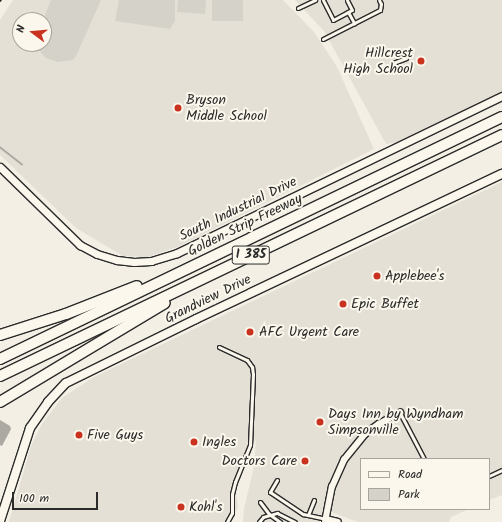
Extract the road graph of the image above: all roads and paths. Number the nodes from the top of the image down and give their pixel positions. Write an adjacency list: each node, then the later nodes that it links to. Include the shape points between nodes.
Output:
1 (315, 0): 5 (lane)
2 (323, 0): 6 (lane, via 333,20)
3 (347, 0): 6 (lane, via 352,10)
4 (378, 0): 7 (lane, via 381,4 380,10)
5 (298, 8)
6 (348, 12): 7 (lane)
7 (354, 23): 8 (lane)
8 (323, 39)
9 (406, 58): 10 (lane)
10 (393, 63)
11 (502, 96): 14 (street, South Industrial Drive, via 177,253 151,261 117,260 80,245)
12 (502, 117): 16 (highway, Golden Strip Freeway / I 385)
13 (502, 135): 17 (highway, I 385)
14 (0, 167)
15 (502, 174): 32 (main road, Grandview Drive, via 66,383 48,402 30,428)
16 (213, 256): 18 (highway, via 66,314); 20 (highway, Golden Strip Freeway / I 385)
17 (219, 271): 21 (highway, I 385); 22 (highway)
18 (0, 335)
19 (219, 347): 34 (lane, via 247,360 253,374 250,445 235,482 232,513)
20 (0, 359)
21 (0, 376)
22 (0, 402)
23 (400, 412): 24 (lane); 33 (street, via 365,434 344,460 332,487)
24 (423, 458)
25 (502, 470): 26 (lane)
26 (490, 476)
27 (277, 480): 31 (lane, via 270,492)
28 (314, 500): 31 (lane)
29 (260, 502): 30 (lane)
30 (269, 514): 35 (lane, via 262,517); 36 (lane); 37 (lane, via 277,513)
31 (308, 516): 33 (lane)
32 (0, 521)
33 (325, 521): 38 (street)
34 (227, 522)
35 (259, 522)
36 (280, 522)
37 (295, 522)
38 (338, 522)

